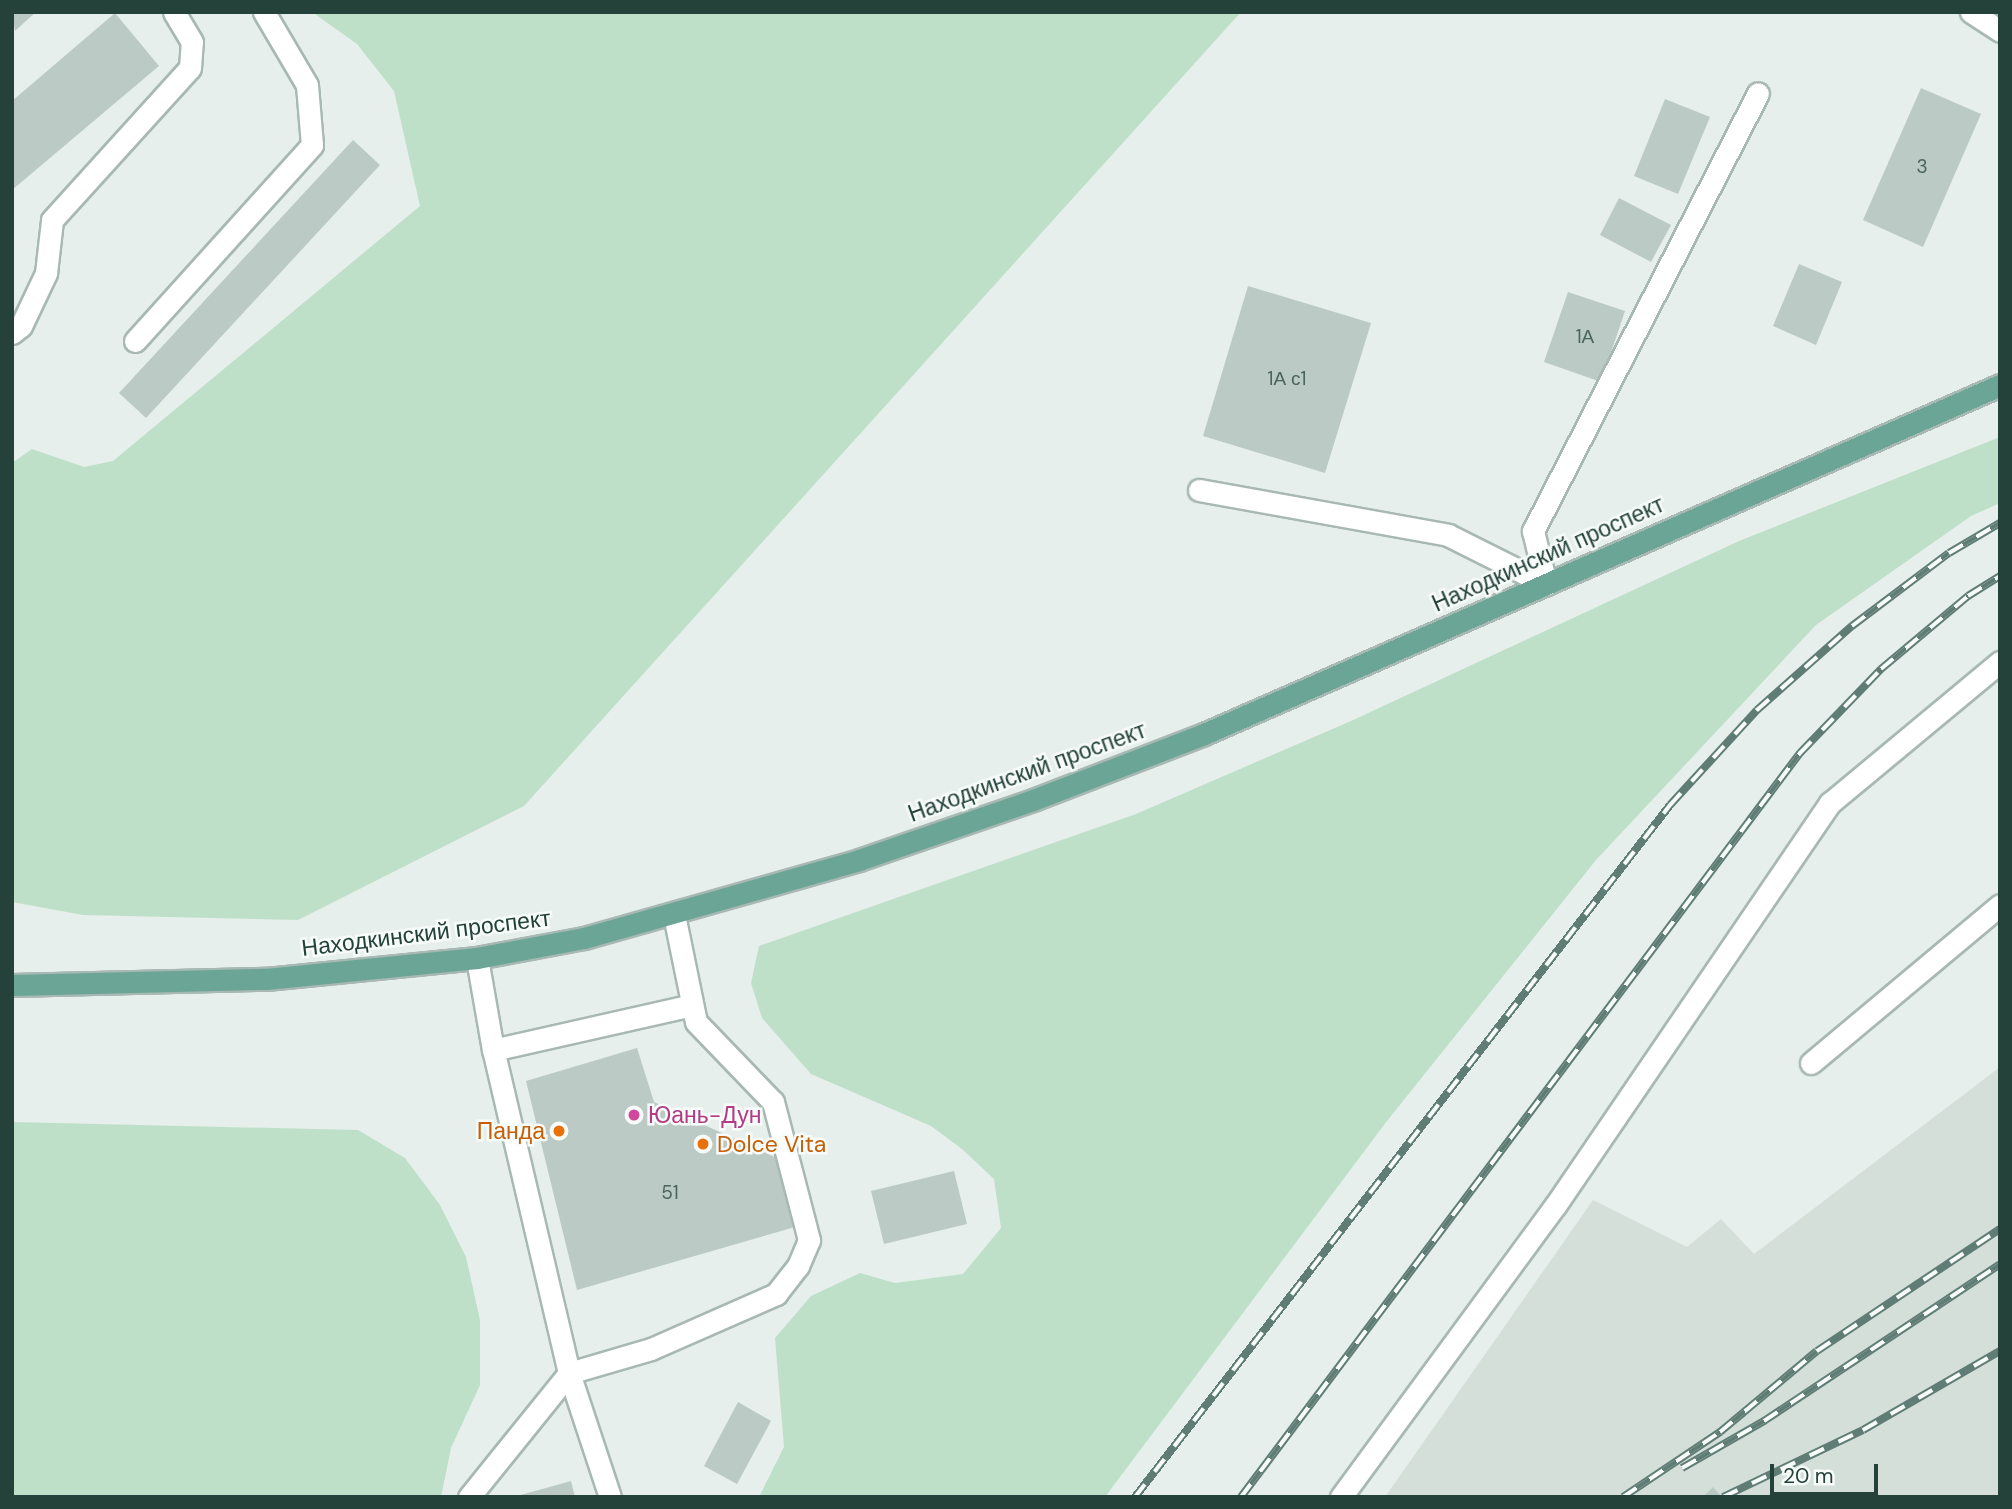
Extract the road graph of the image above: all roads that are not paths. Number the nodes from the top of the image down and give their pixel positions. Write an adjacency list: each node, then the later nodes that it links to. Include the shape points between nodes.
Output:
1 (174, 12): 6 (street, via 192,43 190,68 52,220 46,273 21,326)
2 (264, 12): 7 (street, via 307,85 312,145)
3 (1971, 12): 4 (street)
4 (2000, 31)
5 (1758, 93): 10 (street, via 1533,531)
6 (12, 333)
7 (135, 341)
8 (2000, 385): 10 (main road, Находкинский проспект)
9 (1199, 490): 10 (street, via 1448,535)
10 (1546, 584): 13 (main road, Находкинский проспект, via 1204,734 1034,800 859,860)
11 (2000, 662): 22 (street, via 1830,803 1555,1206)
12 (2000, 905): 18 (street)
13 (674, 915): 14 (main road, Находкинский проспект); 16 (street)
14 (477, 958): 15 (main road, Находкинский проспект, via 266,979); 17 (street)
15 (12, 985)
16 (692, 1005): 17 (street); 19 (street, via 696,1022 773,1102 809,1240 798,1266 776,1294 651,1349)
17 (493, 1050): 19 (street)
18 (1811, 1063)
19 (569, 1373): 20 (street); 21 (street)
20 (469, 1497)
21 (610, 1497)
22 (1341, 1497)

